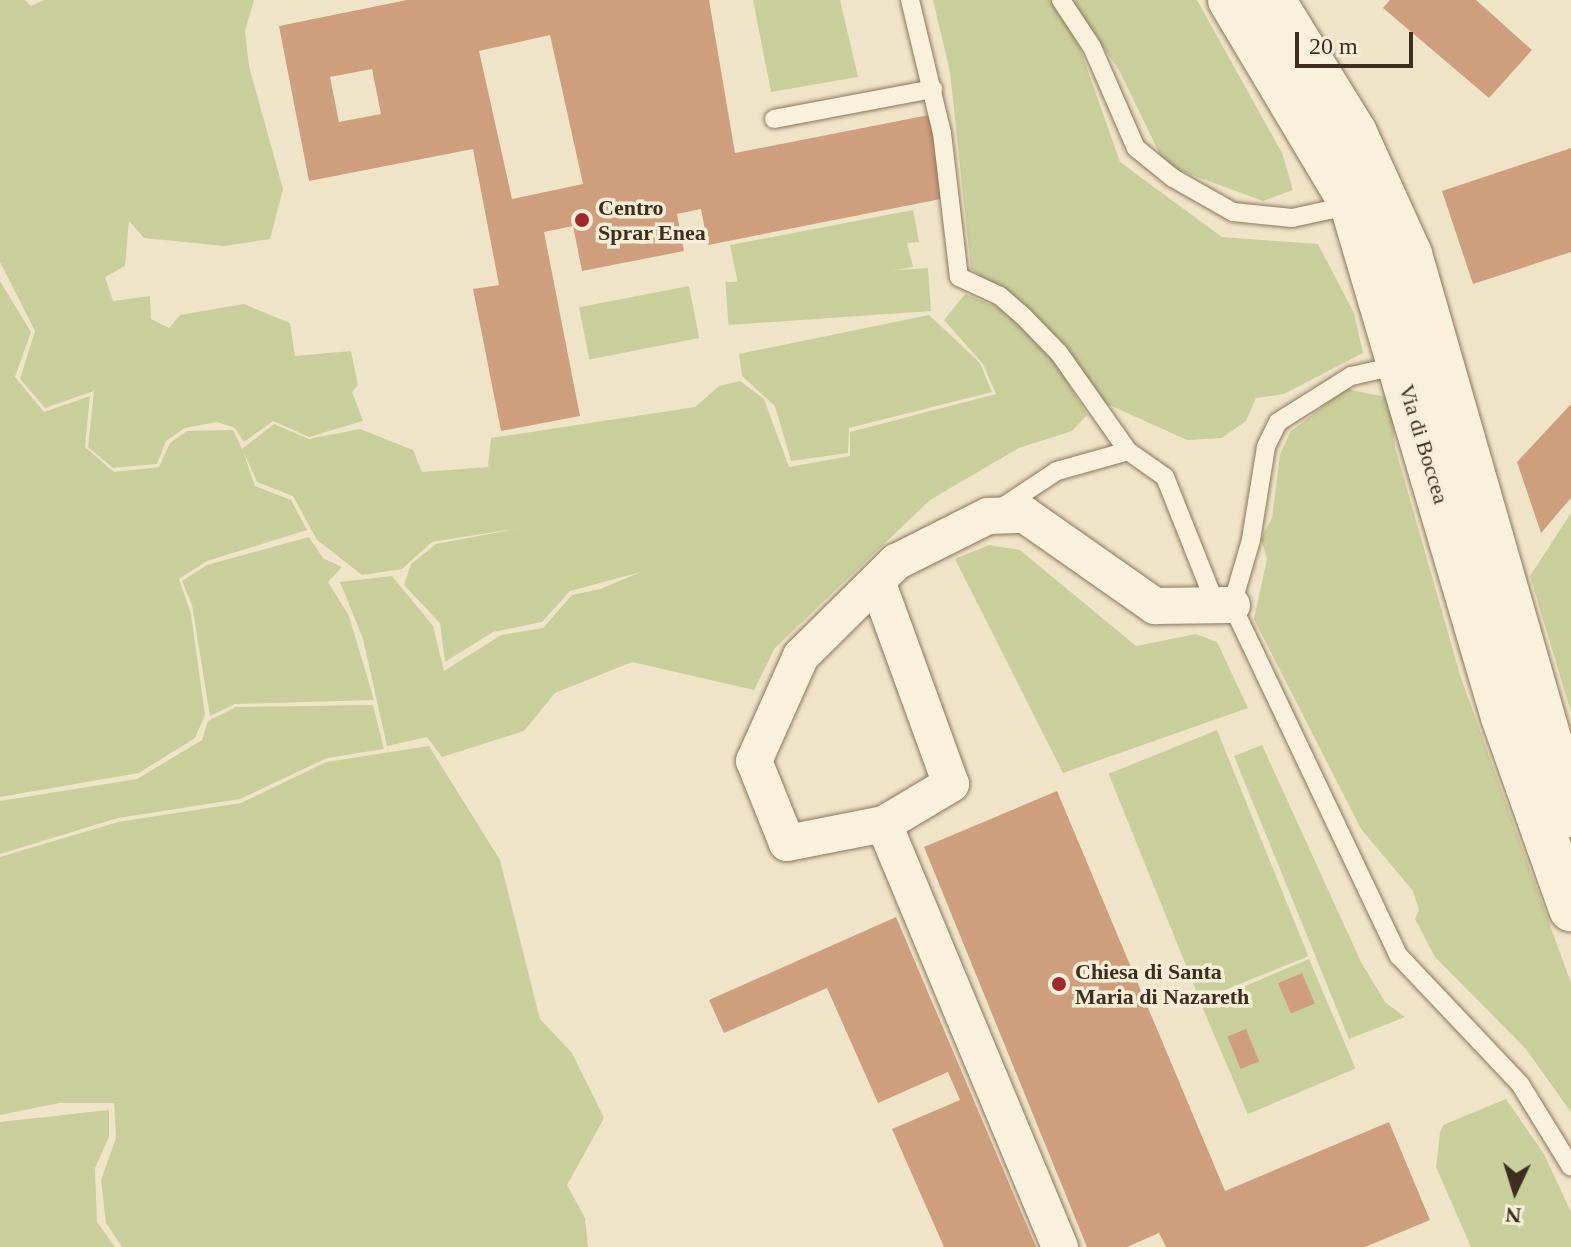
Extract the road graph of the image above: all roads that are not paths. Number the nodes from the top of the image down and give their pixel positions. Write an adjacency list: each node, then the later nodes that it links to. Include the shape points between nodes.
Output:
1 (910, 0): 5 (lane)
2 (1061, 0): 7 (lane, via 1092,47 1136,148 1173,178 1233,212 1292,218)
3 (1230, 0): 7 (main road, Via di Boccea)
4 (1273, 0): 13 (main road, Via di Boccea, via 1355,133 1410,254)
5 (933, 89): 6 (lane); 9 (lane, via 959,277 1000,296 1031,325)
6 (774, 119)
7 (1352, 205): 8 (main road, Via di Boccea)
8 (1400, 365): 12 (lane, via 1351,376 1278,422 1266,447 1251,540); 15 (main road, Via di Boccea, via 1503,717)
9 (1128, 451): 10 (lane, via 1057,471); 12 (lane, via 1165,477)
10 (988, 516): 11 (street, via 896,562); 12 (street, via 1025,515 1155,606)
11 (877, 581): 14 (street, via 951,784); 14 (street, via 801,656 754,761 787,843)
12 (1224, 605): 16 (lane, via 1399,956 1520,1084)
13 (1571, 815)
14 (884, 824): 17 (street)
15 (1571, 909)
16 (1571, 1167)
17 (1060, 1247)

